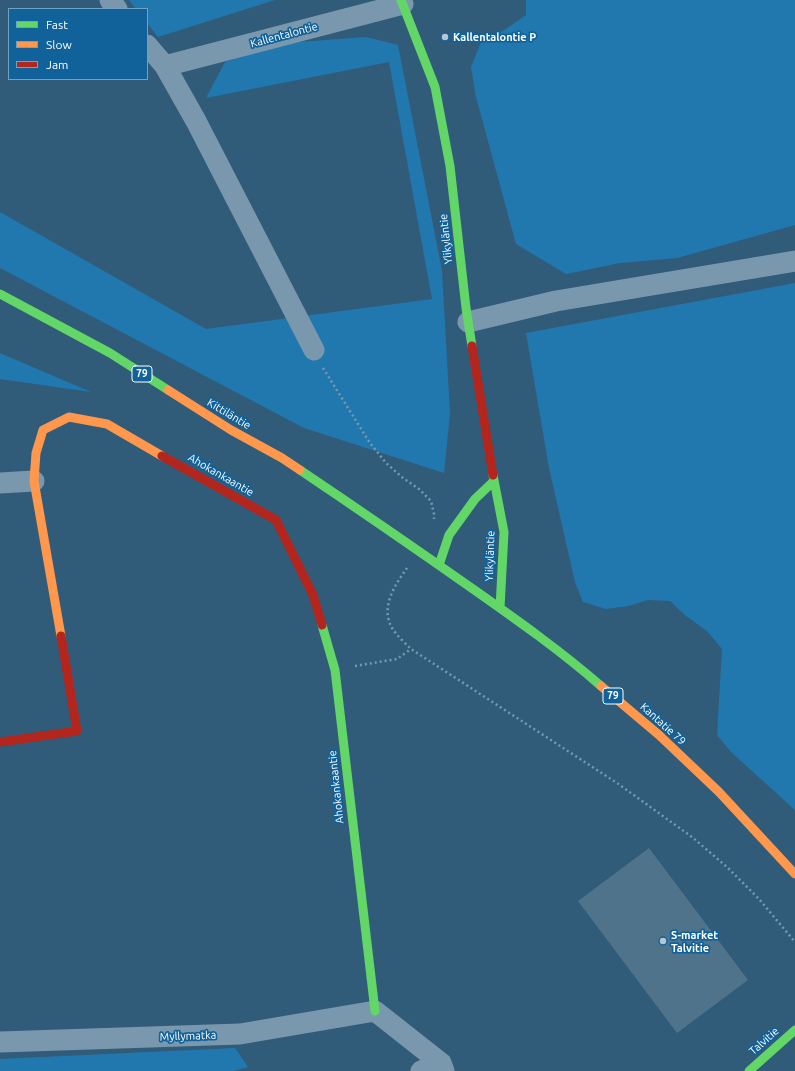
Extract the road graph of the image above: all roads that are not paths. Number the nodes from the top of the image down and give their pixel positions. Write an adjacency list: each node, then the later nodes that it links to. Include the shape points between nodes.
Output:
1 (110, 0): 3 (street)
2 (402, 2): 5 (street, Kallentalontie); 8 (main road, Ylikyläntie, via 435,87 450,166)
3 (116, 8)
4 (148, 46): 5 (street)
5 (165, 66): 9 (street)
6 (795, 261): 8 (street, via 556,301)
7 (0, 294): 13 (main road, Kittiläntie / 79, via 110,354 231,430 282,458)
8 (468, 322): 11 (main road, Ylikyläntie)
9 (314, 350)
10 (34, 481): 12 (street); 15 (main road, Ahokankaantie, via 77,731); 17 (main road, Ahokankaantie, via 36,452 44,430 69,417 107,424 276,520 313,595 335,670)
11 (494, 481): 13 (main road, via 475,499 449,535); 14 (main road, Ylikyläntie, via 504,532)
12 (0, 484)
13 (439, 565): 14 (main road, 79)
14 (500, 608): 16 (main road, Kantatie 79 / 79, via 582,668 658,735 719,792)
15 (0, 742)
16 (795, 874)
17 (375, 1011): 19 (street, Myllymatka, via 240,1034); 20 (street)
18 (795, 1030): 22 (main road, Talvitie)
19 (0, 1042)
20 (443, 1067): 21 (street)
21 (421, 1071)
22 (749, 1071)

